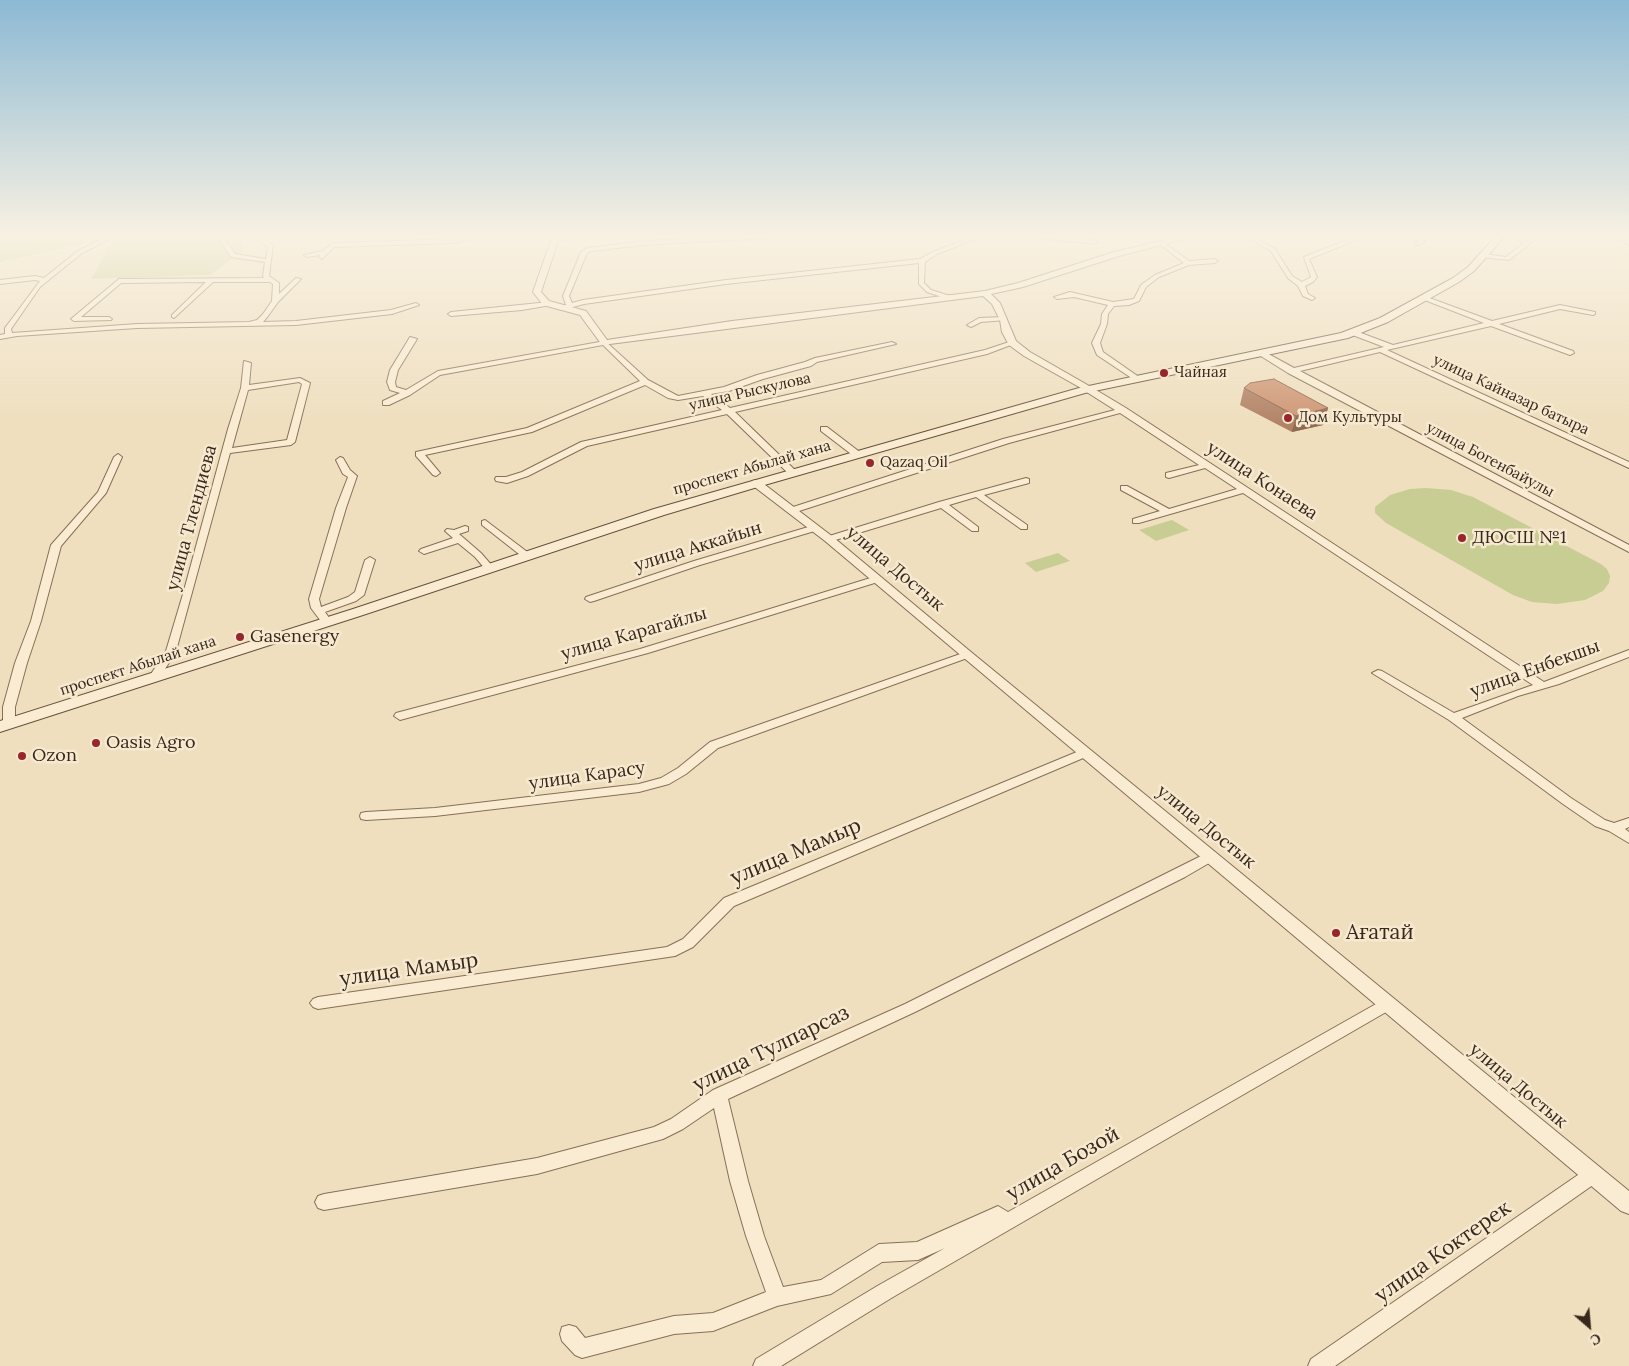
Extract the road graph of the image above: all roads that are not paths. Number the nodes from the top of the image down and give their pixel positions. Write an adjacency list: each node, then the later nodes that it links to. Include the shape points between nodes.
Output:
1 (27, 300): 29 (street, via 7,329)
2 (97, 300): 23 (street, via 74,319)
3 (191, 300): 21 (street)
4 (544, 300): 14 (street)
5 (566, 300): 18 (street)
6 (616, 300): 18 (street)
7 (919, 300): 32 (street)
8 (993, 300): 24 (street)
9 (1099, 300): 15 (street)
10 (1136, 300): 15 (street)
11 (1421, 300): 28 (main road, проспект Абылай хана)
12 (1428, 300): 26 (street)
13 (275, 301): 25 (street, via 259,321)
14 (549, 304): 18 (street); 20 (street)
15 (1112, 304): 41 (street, via 1105,314 1096,343 1100,353)
16 (374, 305): 22 (street)
17 (416, 305): 22 (street)
18 (566, 307): 32 (street, via 583,313)
19 (1593, 313): 26 (street, via 1560,307)
20 (451, 314)
21 (174, 316)
22 (364, 316): 25 (street)
23 (108, 319)
24 (1004, 319): 27 (street, via 979,320); 33 (street)
25 (245, 324): 29 (street, via 136,326)
26 (1490, 324): 35 (street); 38 (street)
27 (971, 325)
28 (1353, 332): 35 (street); 37 (main road, проспект Абылай хана)
29 (9, 336): 30 (street)
30 (0, 337)
31 (413, 339): 45 (street, via 394,370 391,382 392,388)
32 (605, 343): 42 (street); 45 (street, via 438,373)
33 (1012, 343): 44 (street, улица Конаева); 49 (street, улица Рыскулова, via 986,352)
34 (892, 344): 46 (street, via 829,356)
35 (1392, 347): 36 (street)
36 (1381, 350): 40 (street); 56 (street, улица Кайназар батыра)
37 (1260, 353): 40 (street, улица Богенбайулы); 41 (main road, проспект Абылай хана)
38 (1570, 353)
39 (247, 363): 43 (street, улица Тлендиева)
40 (1291, 371): 79 (street, улица Богенбайулы)
41 (1136, 378): 44 (main road, проспект Абылай хана)
42 (645, 382): 46 (street, via 678,398); 59 (street, via 529,430 419,454)
43 (245, 388): 51 (street, улица Тлендиева); 51 (street, via 291,381 306,383 291,442)
44 (1088, 389): 48 (street, улица Конаева); 52 (main road, проспект Абылай хана)
45 (407, 393): 47 (street)
46 (705, 394): 49 (street)
47 (386, 403)
48 (1123, 410): 57 (street, улица Конаева); 69 (street, via 1006,441)
49 (729, 412): 60 (street); 62 (street, улица Рыскулова, via 584,444 525,474)
50 (824, 429): 52 (street)
51 (227, 451): 91 (street, улица Тлендиева, via 171,651)
52 (858, 454): 60 (main road, проспект Абылай хана)
53 (118, 457): 95 (street, via 102,494 56,545)
54 (1629, 458): 56 (street)
55 (340, 460): 86 (street, via 346,472 353,476 314,599)
56 (1618, 460): 58 (street, улица Кайназар батыра)
57 (1208, 465): 61 (street); 66 (street, улица Конаева)
58 (1629, 465)
59 (436, 473)
60 (793, 473): 64 (main road, проспект Абылай хана)
61 (1169, 475)
62 (499, 479)
63 (1026, 481): 67 (street)
64 (756, 484): 69 (street, улица Достык); 81 (main road, проспект Абылай хана)
65 (1124, 488): 70 (street)
66 (1245, 490): 70 (street); 92 (street, улица Конаева)
67 (977, 494): 68 (street); 73 (street)
68 (942, 504): 76 (street); 78 (street)
69 (793, 510): 74 (street, улица Достык)
70 (1168, 512): 71 (street)
71 (1136, 522)
72 (485, 523): 81 (street)
73 (1024, 527)
74 (815, 528): 78 (street, улица Достык); 85 (street, улица Аккайын)
75 (465, 529): 77 (street)
76 (976, 529)
77 (454, 534): 80 (street); 83 (street)
78 (829, 539): 84 (street, улица Достык)
79 (1629, 549)
80 (424, 551)
81 (527, 556): 83 (main road, проспект Абылай хана)
82 (370, 560): 86 (street, via 360,593)
83 (489, 568): 87 (main road, проспект Абылай хана)
84 (877, 579): 89 (street, улица Достык); 93 (street, улица Карагайлы, via 644,651)
85 (590, 599)
86 (319, 611): 87 (street)
87 (327, 622): 91 (main road, проспект Абылай хана)
88 (1629, 654): 92 (street, улица Енбекшы)
89 (966, 655): 96 (street, улица Достык); 97 (street, улица Карасу, via 714,745 665,781 639,788 435,812)
90 (1378, 673): 94 (street)
91 (155, 677): 95 (main road, проспект Абылай хана)
92 (1540, 685): 94 (street, улица Енбекшы)
93 (400, 716)
94 (1453, 717): 99 (street, via 1567,801 1600,823)
95 (4, 725)
96 (1084, 753): 101 (street, улица Достык); 102 (street, улица Мамыр, via 729,902 688,943 670,952)
97 (366, 816)
98 (1629, 822): 99 (street)
99 (1614, 828): 100 (street)
100 (1629, 838)
101 (1211, 856): 103 (street, улица Достык); 104 (street, улица Тулпарсаз, via 910,1008)
102 (318, 1003)
103 (1388, 1004): 105 (street, улица Достык); 108 (street, улица Бозой)
104 (719, 1095): 106 (street, улица Тулпарсаз, via 676,1124 648,1136 537,1166); 109 (street, via 739,1182)
105 (1594, 1174): 107 (street, улица Достык); 112 (street, улица Коктерек)
106 (324, 1202)
107 (1629, 1204)
108 (1007, 1222): 109 (street, via 998,1214 918,1251 879,1253 824,1288); 111 (street, улица Бозой)
109 (777, 1297): 110 (street, via 713,1322 674,1325 582,1348)
110 (568, 1334)
111 (763, 1366)
112 (1318, 1366)

